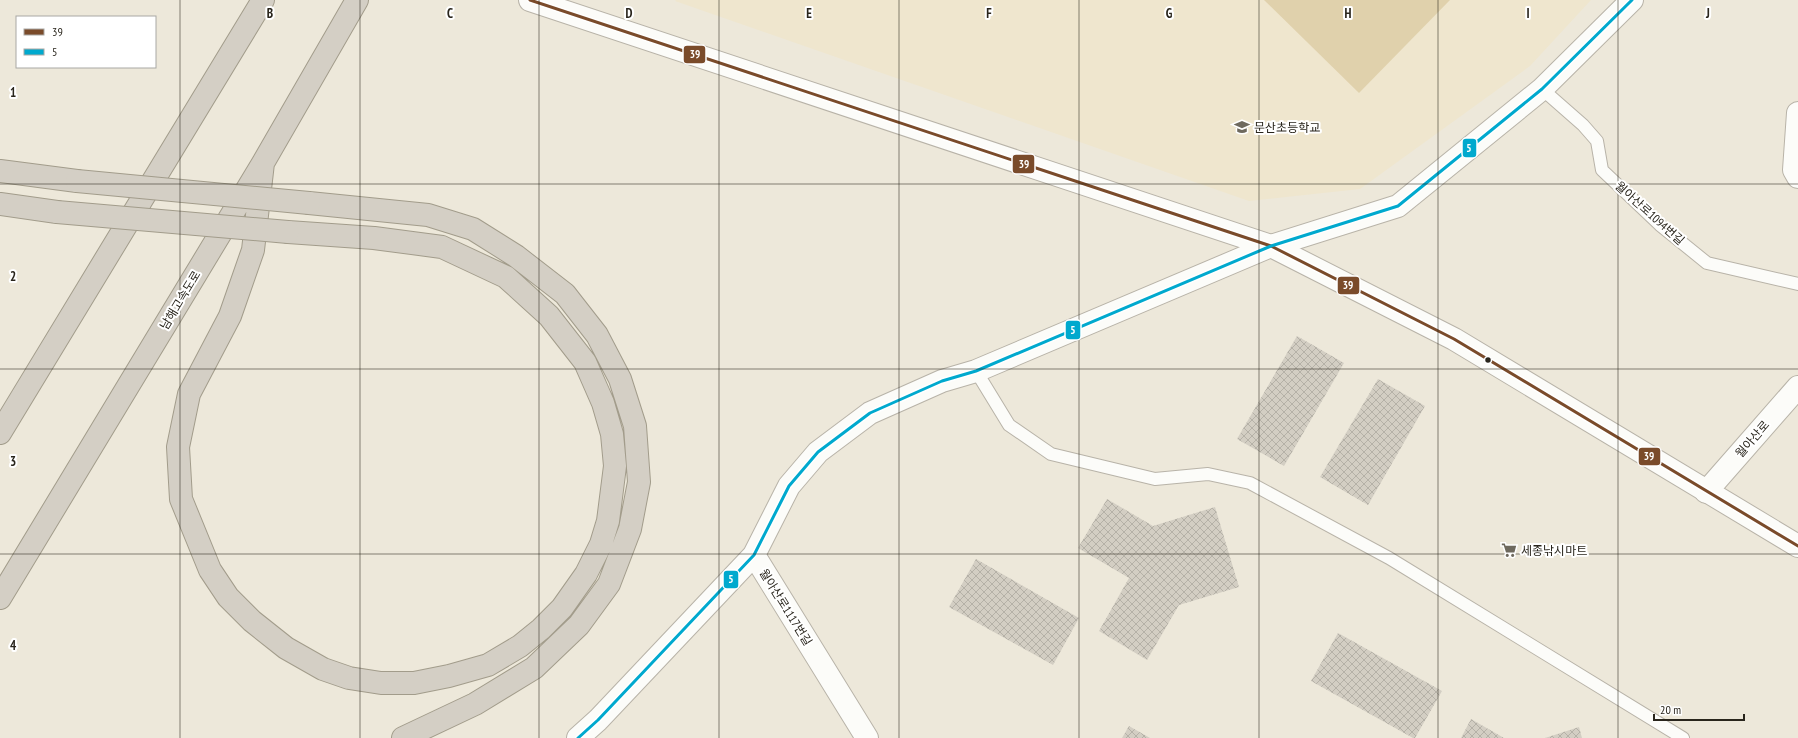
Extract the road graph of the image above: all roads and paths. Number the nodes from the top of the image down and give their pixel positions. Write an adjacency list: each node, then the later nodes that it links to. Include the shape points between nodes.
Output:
1 (263, 0): 15 (highway)
2 (357, 0): 7 (highway, 남해고속도로)
3 (530, 0): 11 (street)
4 (1632, 0): 5 (street, 월아산로1117번길)
5 (1542, 89): 11 (street, 월아산로1117번길, via 1398,206); 12 (lane, 월아산로1094번길, via 1584,125 1597,141 1602,170 1660,225 1707,263)
6 (1798, 113): 9 (street, via 1794,170)
7 (263, 163): 10 (highway, bridge, via 253,250 230,316 189,394 178,447 181,500 210,570 228,596 252,621 286,648 323,669 349,678 381,683 414,683 488,665 520,646 562,608 586,574 601,544 608,521 615,466 612,434 603,403 584,362 549,316 506,277 442,247 374,238 288,232 57,212); 19 (highway, 남해고속도로)
8 (0, 171): 20 (highway, bridge, via 77,181 428,215 473,229 516,256 565,294 597,335 620,379 635,426 639,482 630,529 609,584 579,625 534,668 475,704)
9 (1798, 177)
10 (0, 204)
11 (1271, 246): 13 (street, 월아산로1117번길); 16 (street, via 1454,339)
12 (1798, 284)
13 (976, 371): 18 (street, 월아산로1117번길, via 942,381 870,413 818,452 789,486); 23 (lane, via 1009,425 1051,454 1155,479 1208,474 1250,483 1389,558)
14 (1798, 388): 16 (street, 월아산로)
15 (0, 433)
16 (1706, 492): 17 (street)
17 (1798, 546)
18 (754, 555): 21 (street); 22 (street, 월아산로1117번길)
19 (0, 598)
20 (403, 738)
21 (578, 738)
22 (867, 738)
23 (1683, 738)

